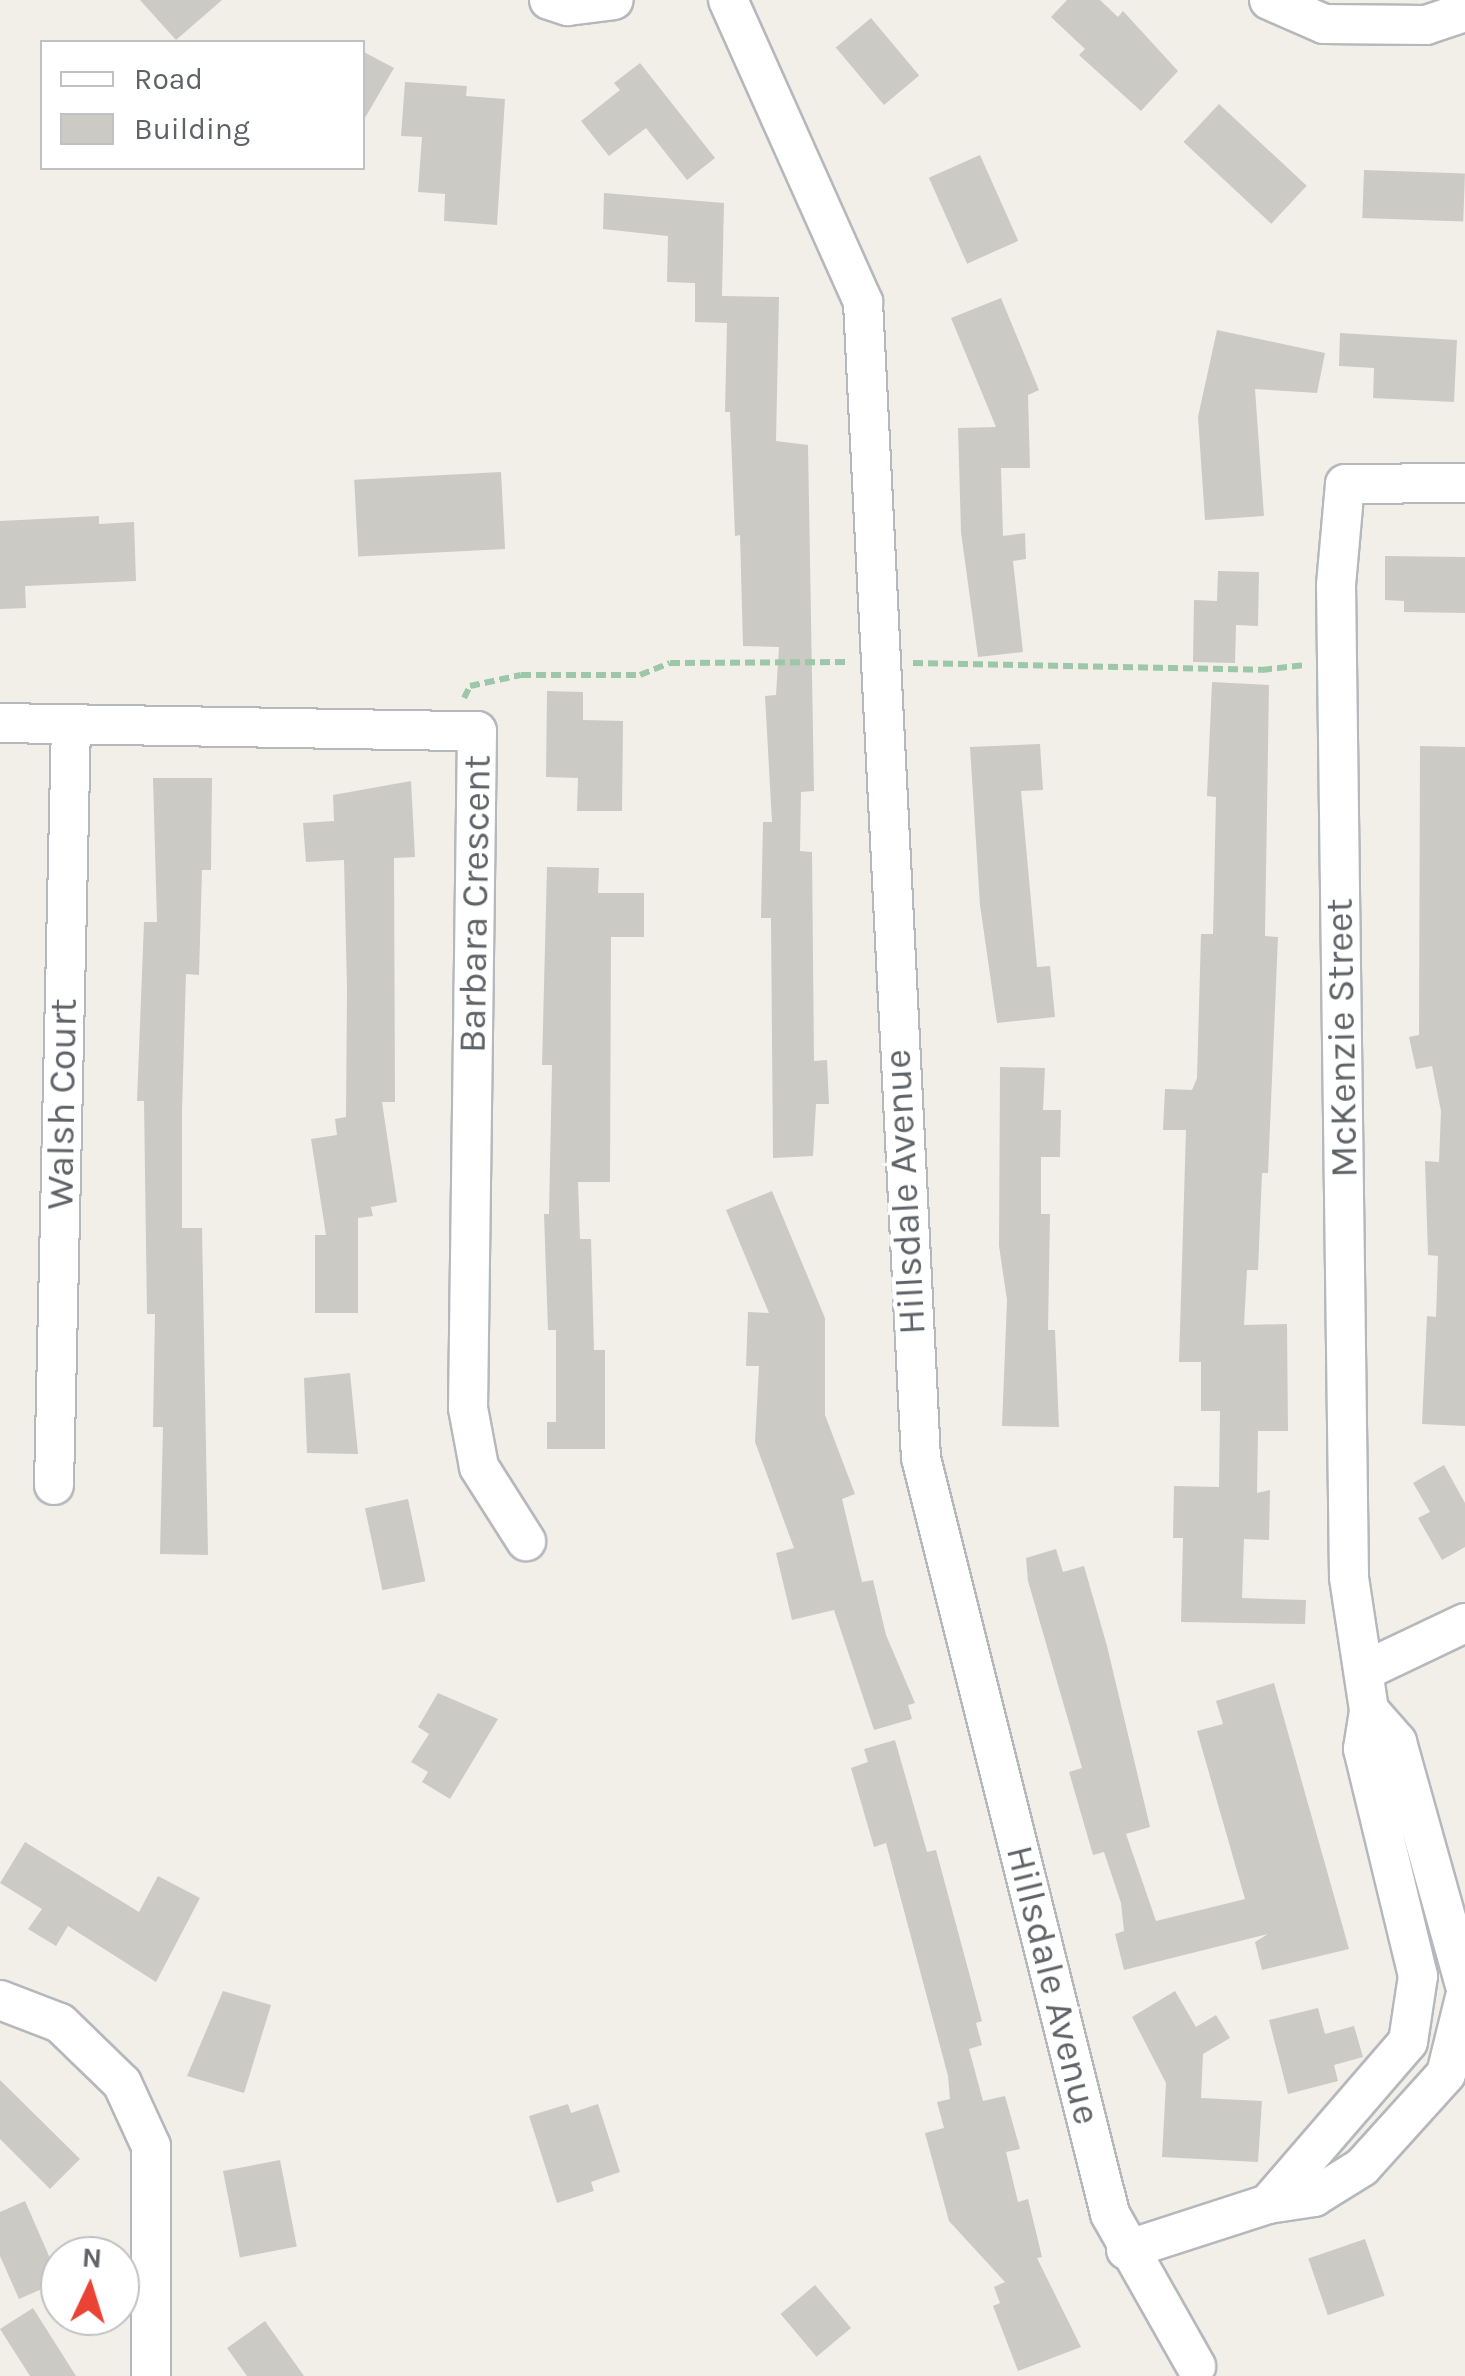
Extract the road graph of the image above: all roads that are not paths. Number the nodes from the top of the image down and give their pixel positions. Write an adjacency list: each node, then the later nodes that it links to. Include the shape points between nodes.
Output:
1 (549, 0): 2 (street, via 568,6)
2 (614, 0)
3 (728, 0): 18 (street, Hillsdale Avenue, via 863,302 921,1458 1110,2214)
4 (1269, 0): 5 (street, via 1324,24 1426,25)
5 (1465, 12)
6 (1465, 484): 12 (street, McKenzie Street, via 1345,484 1337,661 1348,1577)
7 (0, 723): 8 (street, Barbara Crescent)
8 (71, 724): 9 (street, Walsh Court); 10 (street, Barbara Crescent, via 477,731 468,1408 480,1467)
9 (54, 1485)
10 (526, 1540)
11 (1465, 1623): 12 (street)
12 (1364, 1671): 13 (street, McKenzie Street)
13 (1369, 1710): 14 (street, via 1397,1742); 17 (street, McKenzie Street, via 1364,1748 1418,1976 1408,2042)
14 (1465, 1985)
15 (1465, 1997): 17 (street, via 1446,2074 1362,2167 1314,2198)
16 (0, 2000): 20 (street, via 60,2023 110,2070 151,2146)
17 (1268, 2204): 18 (street)
18 (1126, 2250): 19 (street, Hillsdale Avenue)
19 (1196, 2366)
20 (151, 2376)

